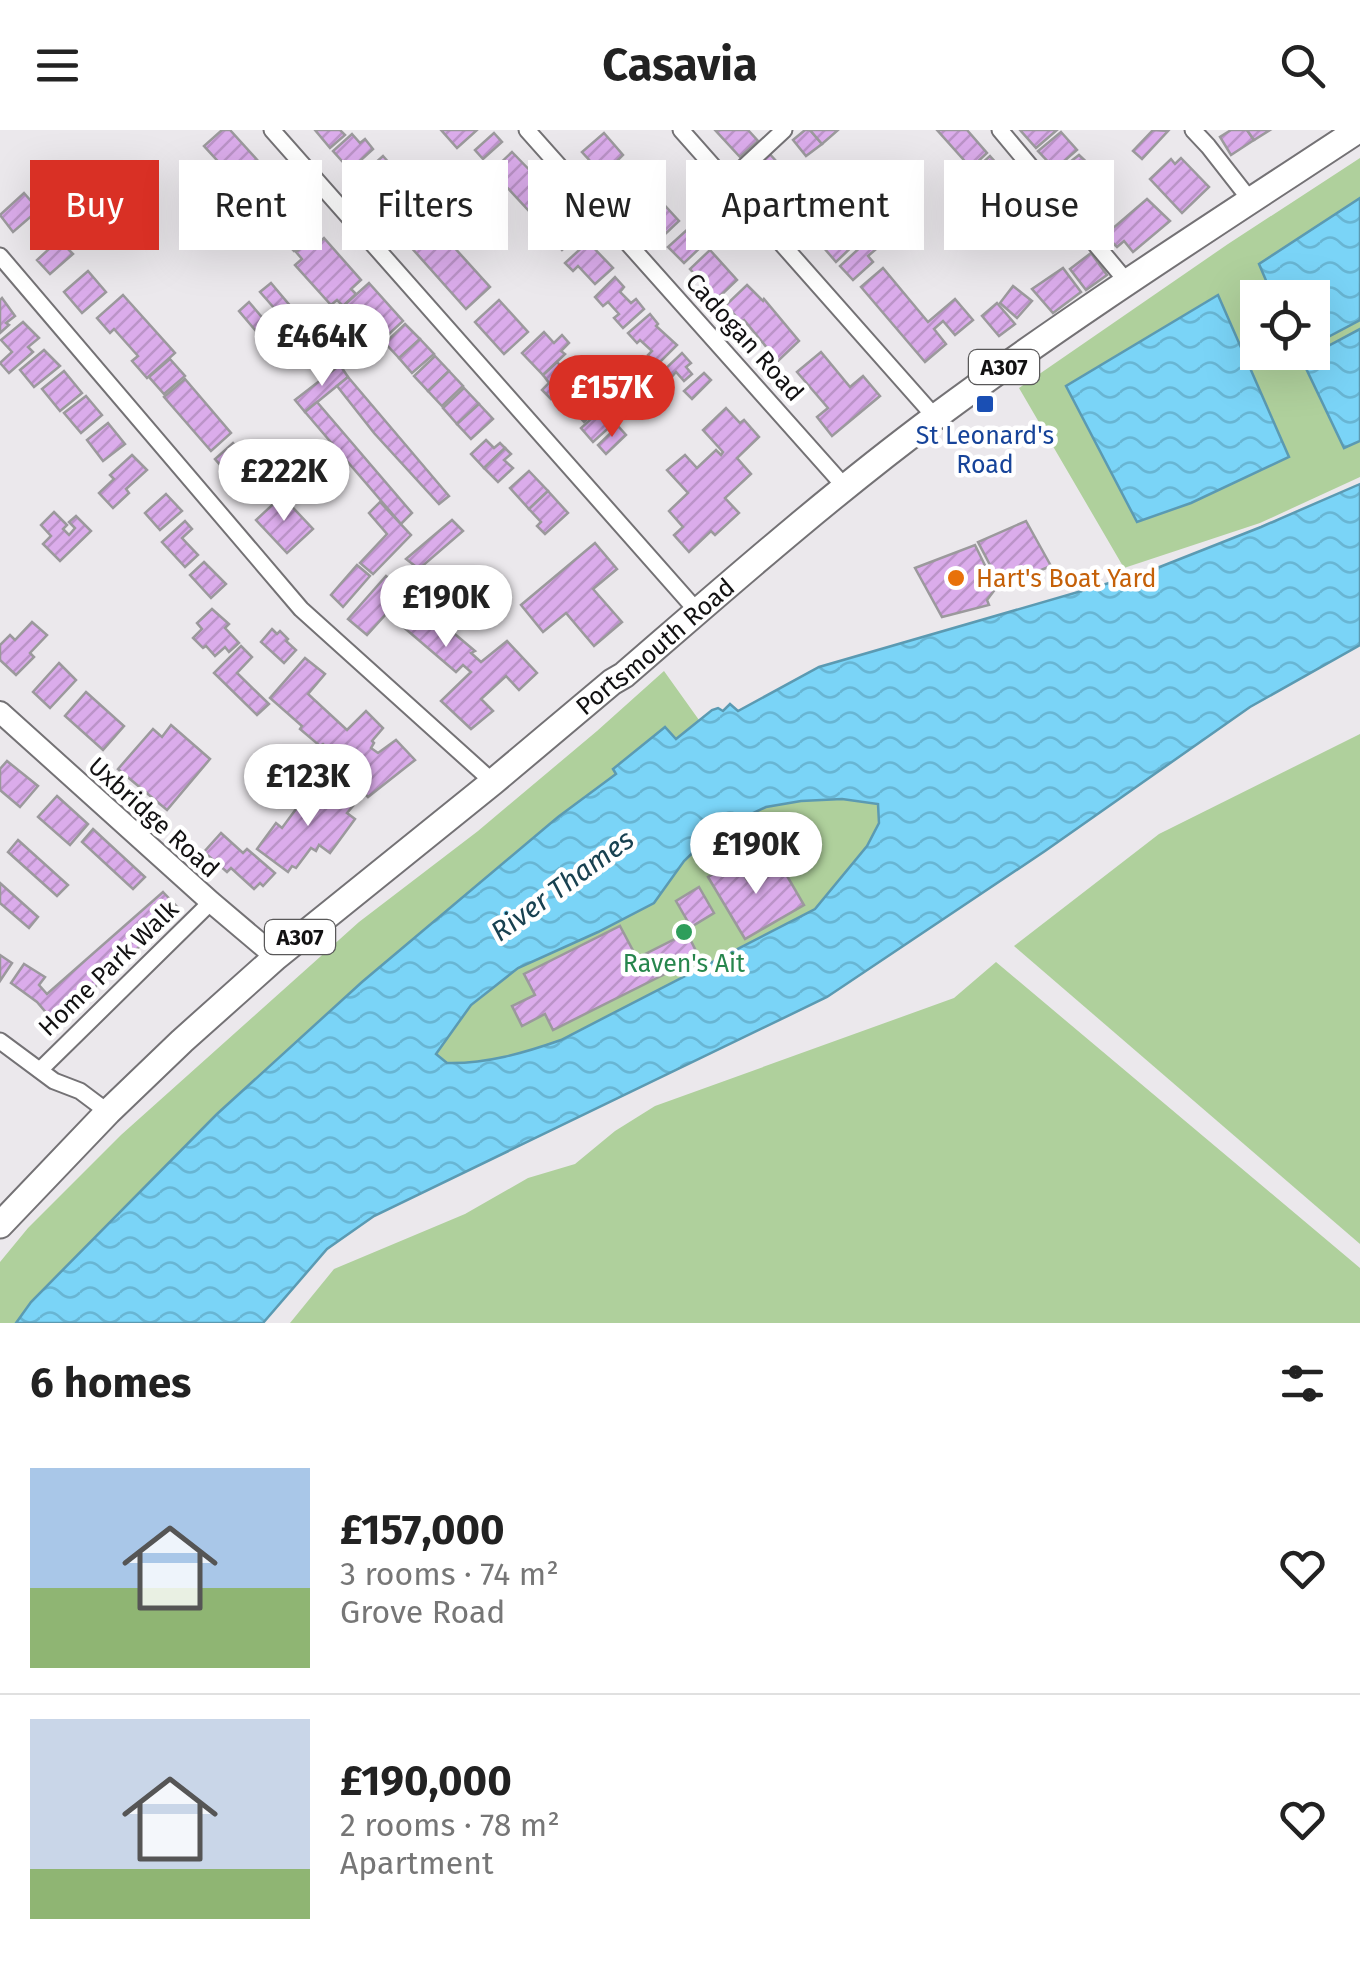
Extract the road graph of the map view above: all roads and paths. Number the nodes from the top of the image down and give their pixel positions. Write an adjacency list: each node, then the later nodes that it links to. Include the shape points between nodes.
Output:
1 (272, 130): 16 (street)
2 (528, 130): 15 (street, Cadogan Road)
3 (681, 130): 8 (street)
4 (784, 130): 9 (street)
5 (1000, 130): 13 (street)
6 (1192, 130): 10 (street)
7 (1358, 130): 10 (main road, Portsmouth Road / A307)
8 (708, 160)
9 (751, 160)
10 (1251, 201): 13 (main road, Portsmouth Road / A307)
11 (787, 250): 14 (street)
12 (0, 256): 18 (street, via 300,608)
13 (1128, 282): 14 (main road, Portsmouth Road / A307)
14 (935, 417): 15 (main road, Portsmouth Road / A307)
15 (845, 487): 16 (main road, Portsmouth Road / A307)
16 (698, 611): 18 (main road, Portsmouth Road / A307)
17 (0, 712): 19 (street, Uxbridge Road)
18 (494, 782): 20 (main road, Portsmouth Road / A307)
19 (211, 902): 20 (street, Uxbridge Road); 22 (street, Home Park Walk)
20 (276, 957): 23 (main road, Portsmouth Road / A307)
21 (0, 1041): 22 (street)
22 (40, 1070): 23 (street)
23 (108, 1112): 24 (main road, Portsmouth Road / A307)
24 (0, 1225)

